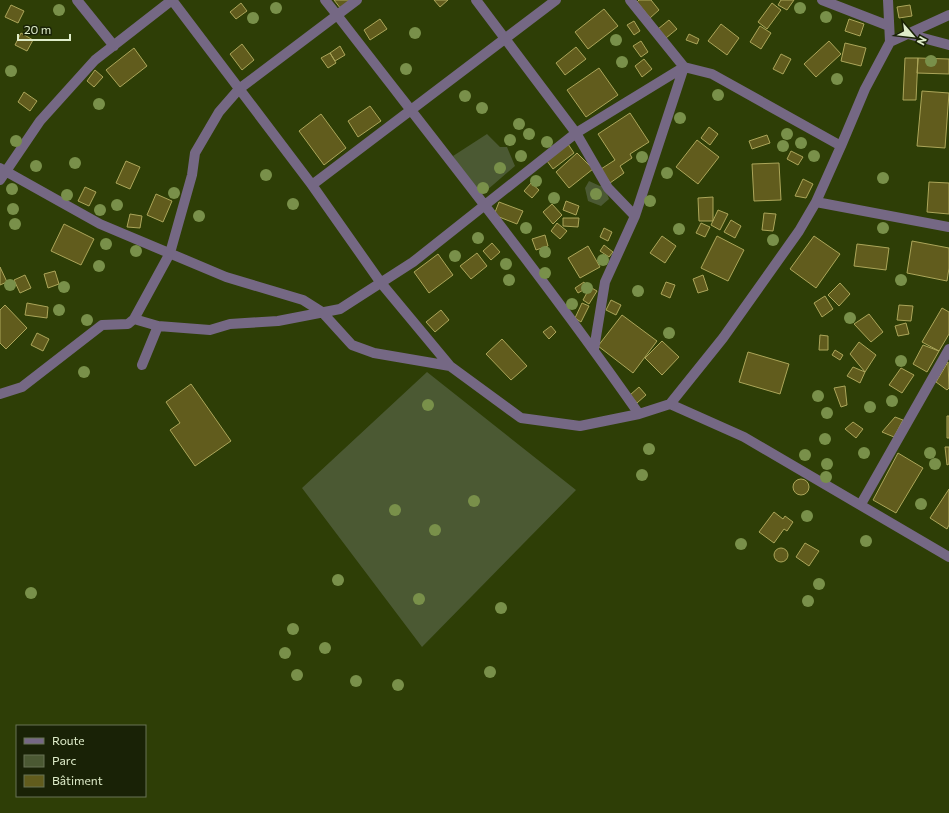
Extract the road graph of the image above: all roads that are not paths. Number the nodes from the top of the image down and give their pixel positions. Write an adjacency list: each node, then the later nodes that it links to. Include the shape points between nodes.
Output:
1 (77, 0): 17 (street)
2 (172, 0): 17 (street); 19 (street)
3 (325, 0): 10 (street)
4 (357, 0): 10 (street)
5 (476, 0): 14 (street)
6 (556, 0): 14 (street)
7 (630, 0): 18 (street)
8 (822, 0): 12 (street)
9 (888, 0): 12 (street)
10 (337, 15): 19 (street); 20 (street)
11 (949, 15): 13 (street)
12 (889, 26): 15 (street)
13 (908, 34): 15 (street); 16 (street)
14 (505, 38): 20 (street); 21 (street)
15 (890, 42): 22 (street, via 864,89)
16 (949, 44)
17 (114, 46): 23 (street, via 95,60 40,121)
18 (684, 67): 21 (street); 22 (street, via 712,74); 27 (street)
19 (239, 89): 24 (street); 29 (street, via 219,112 195,153 192,175)
20 (410, 110): 24 (street); 26 (street)
21 (576, 133): 26 (street); 27 (street, via 608,188)
22 (842, 146): 25 (street)
23 (2, 173): 29 (street, via 100,224)
24 (312, 186): 30 (street)
25 (816, 202): 28 (street); 39 (street, via 799,231 723,338)
26 (484, 207): 30 (street, via 413,262); 34 (street)
27 (635, 216): 34 (street, via 605,282)
28 (949, 227)
29 (170, 253): 31 (street, via 226,277 303,300); 32 (street)
30 (381, 283): 31 (street, via 340,309); 37 (street)
31 (322, 312): 33 (street, via 278,320 230,324 210,330); 37 (street, via 352,345 374,353)
32 (134, 319): 33 (street); 38 (street, via 128,324 102,325 22,387)
33 (158, 326): 36 (street)
34 (594, 349): 40 (street)
35 (949, 349): 41 (street)
36 (142, 365)
37 (450, 366): 40 (street, via 521,418 580,426)
38 (0, 394)
39 (670, 404): 40 (street); 41 (street, via 744,437)
40 (640, 414)
41 (861, 504): 42 (street)
42 (949, 556)

